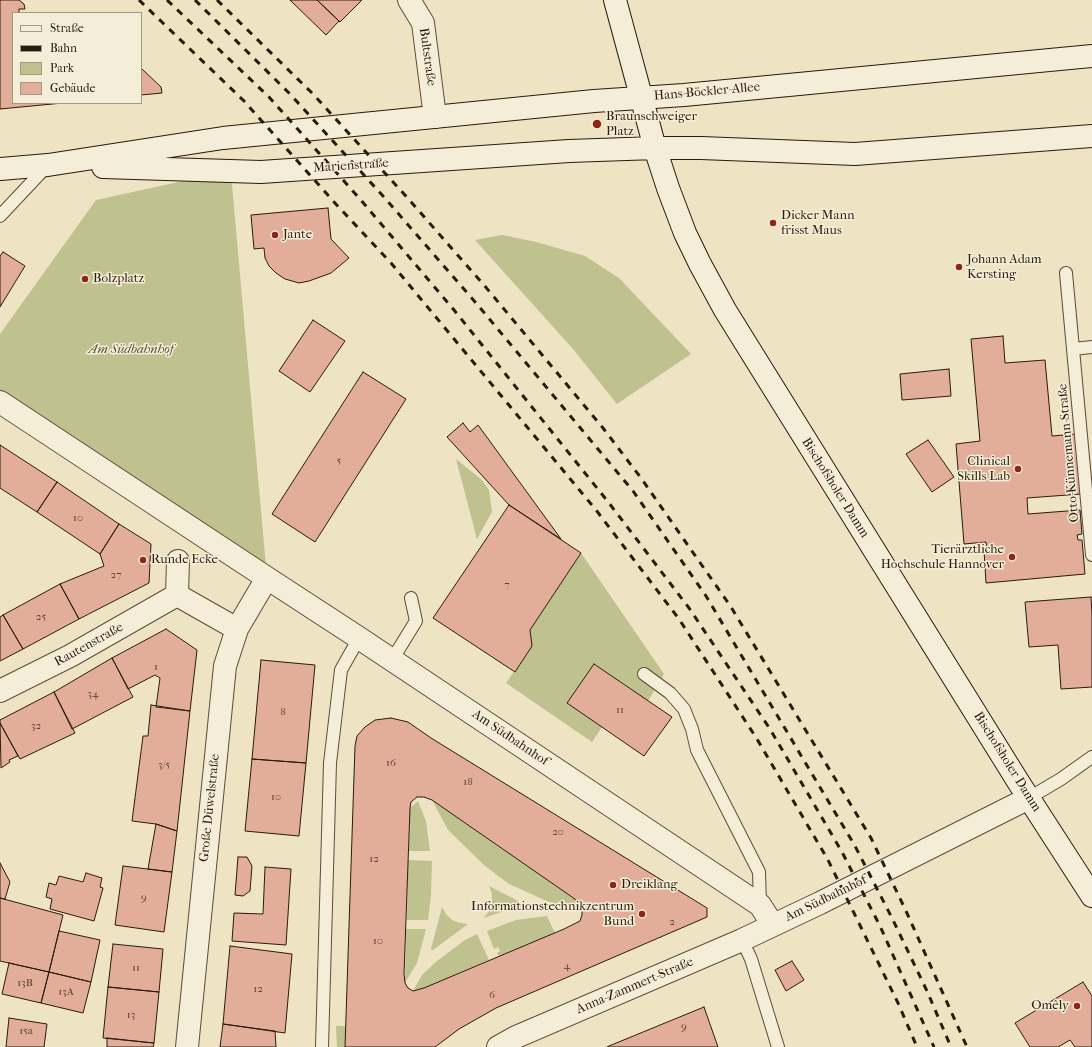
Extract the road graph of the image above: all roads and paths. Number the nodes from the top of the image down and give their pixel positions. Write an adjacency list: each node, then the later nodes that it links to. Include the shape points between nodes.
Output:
1 (409, 0): 5 (main road, Bultstraße, via 423,23)
2 (615, 0): 4 (main road)
3 (1092, 56): 4 (main road, Hans-Böckler-Allee)
4 (641, 98): 5 (main road, Marienstraße); 7 (main road, Hans-Böckler-Allee)
5 (435, 117): 8 (main road, Marienstraße, via 224,138)
6 (1092, 136): 7 (main road, via 855,154)
7 (655, 148): 8 (main road, Marienstraße, via 569,151 261,172); 26 (main road, Bischofsholer Damm, via 685,233 725,310)
8 (48, 165): 9 (main road, Marienstraße); 10 (lane)
9 (0, 168)
10 (0, 216)
11 (1066, 273): 13 (lane, Otto-Künnemann-Straße)
12 (1092, 347): 13 (lane)
13 (1073, 349): 15 (lane, Otto-Künnemann-Straße)
14 (0, 402): 17 (main road, Am Südbahnhof)
15 (1092, 555)
16 (178, 561): 18 (main road)
17 (267, 578): 20 (main road, Große Düwelstraße); 21 (main road, Am Südbahnhof)
18 (177, 596): 20 (main road); 24 (main road, Rautenstraße, via 70,656)
19 (411, 598): 22 (lane, via 416,621)
20 (237, 629): 31 (main road, Große Düwelstraße, via 224,666)
21 (360, 638): 22 (main road, Am Südbahnhof); 32 (lane, via 341,670 330,763)
22 (392, 660): 28 (main road, Am Südbahnhof)
23 (644, 674): 28 (lane, via 670,693 684,709 697,750 758,872)
24 (0, 691)
25 (1092, 757): 26 (lane)
26 (1029, 798): 27 (main road, Bischofsholer Damm); 29 (main road, Am Südbahnhof)
27 (1092, 896)
28 (760, 905): 29 (main road, Am Südbahnhof)
29 (773, 926): 30 (main road, Anna-Zammert-Straße)
30 (742, 940): 33 (main road, Anna-Zammert-Straße); 34 (lane, via 751,959)
31 (187, 1047)
32 (322, 1047)
33 (498, 1047)
34 (778, 1047)

